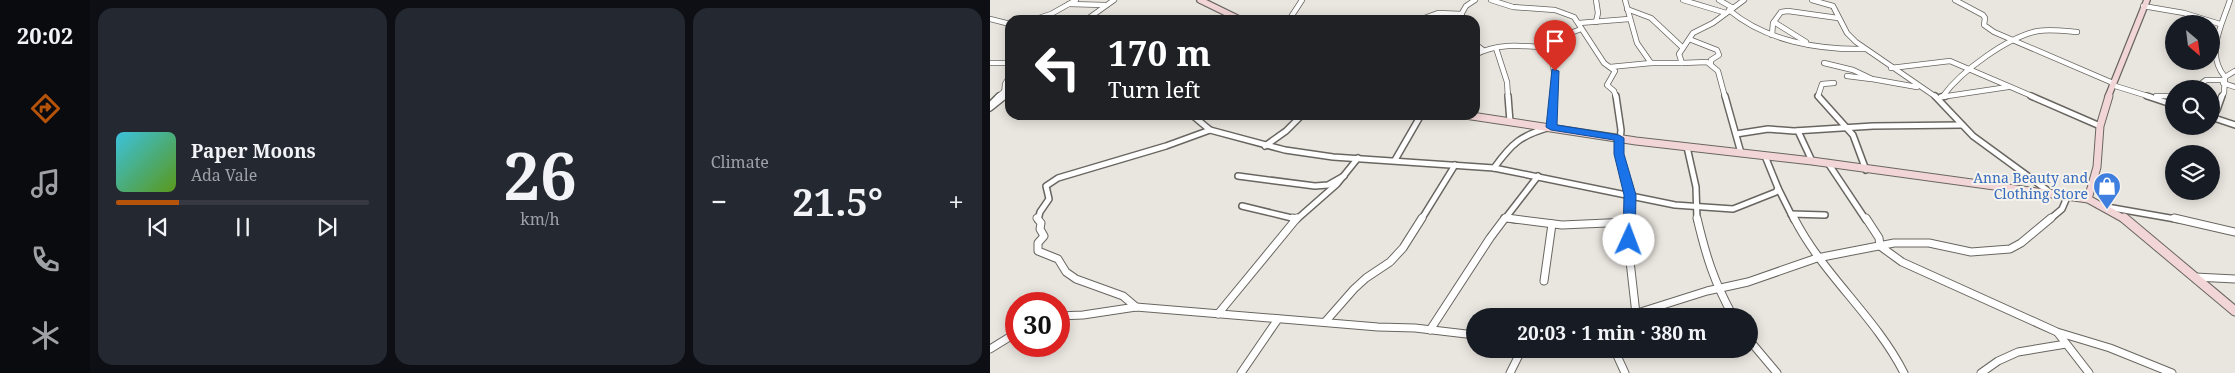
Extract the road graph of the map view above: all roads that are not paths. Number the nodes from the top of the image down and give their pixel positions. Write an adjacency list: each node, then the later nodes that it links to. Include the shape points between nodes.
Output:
1 (1076, 0): 17 (street)
2 (1114, 0): 18 (street)
3 (1200, 0): 25 (street)
4 (1302, 0): 26 (street)
5 (1475, 0): 22 (street)
6 (1491, 0): 35 (street, via 1513,7 1555,10 1574,17)
7 (1596, 0): 32 (street)
8 (1624, 0): 20 (street)
9 (1683, 0): 21 (street)
10 (1719, 0): 21 (street)
11 (1744, 0): 21 (street)
12 (1812, 0): 19 (street)
13 (1832, 0): 19 (street)
14 (1955, 0): 42 (street, via 1983,15 1984,25 1988,28)
15 (2230, 0): 36 (street)
16 (2145, 3): 28 (street); 67 (street)
17 (1069, 4): 18 (street); 23 (street)
18 (1105, 5): 24 (street)
19 (1833, 6): 29 (street)
20 (1627, 9): 31 (street); 47 (street, via 1651,18)
21 (1729, 10): 40 (street, via 1746,23); 41 (street)
22 (1462, 14): 27 (street)
23 (1044, 15)
24 (1092, 15)
25 (1231, 15)
26 (1292, 15)
27 (1433, 15)
28 (2191, 15)
29 (1838, 18): 33 (street, via 1783,11); 48 (street, via 1847,33)
30 (990, 19): 34 (street)
31 (1629, 20): 32 (street); 53 (street, via 1637,43)
32 (1596, 22): 35 (street)
33 (1774, 22): 40 (street); 43 (street)
34 (1005, 23)
35 (1579, 23): 37 (street)
36 (2220, 24): 39 (street)
37 (1581, 29): 46 (street, via 1554,40); 57 (street)
38 (2077, 32): 42 (street, via 2041,30)
39 (2220, 34)
40 (1772, 35): 43 (street, via 1789,42)
41 (1689, 39): 47 (street); 55 (street, via 1717,50 1719,55)
42 (2014, 41): 59 (street); 67 (street)
43 (1808, 43): 48 (street, via 1848,50)
44 (1480, 48): 49 (street)
45 (1496, 48): 46 (street); 49 (street); 83 (street, via 1507,82)
46 (1551, 48): 87 (street, via 1555,82)
47 (1683, 48): 54 (street, via 1679,54)
48 (1865, 49): 58 (street)
49 (1483, 50): 50 (street)
50 (1480, 52)
51 (990, 63): 52 (street)
52 (1005, 63)
53 (1651, 63): 54 (street); 57 (street)
54 (1682, 63): 55 (street)
55 (1710, 63): 91 (street, via 1721,78)
56 (1824, 64): 63 (street, via 1853,70)
57 (1610, 67): 92 (street, via 1616,72 1607,86 1614,91 1618,104)
58 (1891, 68): 59 (street, via 1945,60); 70 (street)
59 (1970, 69): 68 (street); 74 (street)
60 (2219, 70): 65 (street)
61 (2235, 71): 65 (street)
62 (1847, 76): 63 (street)
63 (1876, 80): 70 (street)
64 (2220, 80): 65 (street)
65 (2224, 80): 69 (street); 75 (street, via 2224,93)
66 (1834, 83): 88 (street, via 1822,84 1818,96)
67 (2112, 84): 72 (street); 86 (street)
68 (2010, 87): 74 (street); 86 (street)
69 (2235, 87)
70 (1922, 88): 74 (street)
71 (1005, 94): 77 (street, via 1002,100)
72 (2149, 96): 73 (street); 76 (street)
73 (2165, 96)
74 (1940, 97): 84 (street)
75 (2220, 100)
76 (2165, 102)
77 (990, 106)
78 (1480, 117): 83 (street)
79 (2220, 119): 85 (street)
80 (1198, 120): 89 (street)
81 (1297, 120): 93 (street)
82 (1418, 120): 98 (street)
83 (1510, 122): 87 (street)
84 (1962, 125): 88 (street); 108 (street, via 1986,147)
85 (2235, 125)
86 (2100, 126): 111 (street, via 2097,167)
87 (1551, 127): 92 (street); 102 (street, via 1516,139)
88 (1846, 128): 90 (street); 103 (street, via 1857,141)
89 (1210, 130): 93 (street); 128 (street, via 1058,178 1046,186 1051,195 1037,217 1044,236 1037,246 1038,251 1058,259 1066,272 1076,279 1123,296)
90 (1798, 131): 91 (street, via 1773,129); 99 (street)
91 (1736, 134): 95 (street)
92 (1619, 138): 94 (street); 109 (street, via 1619,154)
93 (1265, 146): 97 (street, via 1320,156)
94 (1687, 147): 95 (street); 113 (street, via 1696,187)
95 (1741, 153): 96 (street)
96 (1765, 156): 99 (street); 107 (street)
97 (1358, 158): 98 (street); 104 (street)
98 (1395, 160): 101 (street)
99 (1812, 161): 100 (street)
100 (1828, 163): 103 (street); 122 (street, via 1880,238)
101 (1455, 165): 102 (street); 136 (street, via 1403,248 1354,289)
102 (1494, 168): 106 (street)
103 (1866, 170): 108 (street)
104 (1350, 172): 105 (street, via 1332,183 1315,186); 118 (street)
105 (1238, 176)
106 (1538, 176): 109 (street); 117 (street)
107 (1778, 188): 113 (street, via 1776,192 1738,208 1723,210); 115 (street)
108 (2051, 193): 110 (street)
109 (1630, 195): 113 (street); 119 (street)
110 (2068, 195): 111 (street); 122 (street, via 2062,210 2010,249 1971,252 1913,241)
111 (2088, 199): 114 (street)
112 (1242, 206): 118 (street)
113 (1695, 206): 127 (street, via 1708,264)
114 (2107, 207): 121 (street); 124 (street, via 2143,232)
115 (1791, 214): 116 (street); 123 (street)
116 (1825, 215)
117 (1504, 218): 120 (street); 137 (street)
118 (1296, 219): 133 (street, via 1240,283)
119 (1629, 222): 120 (street); 129 (street)
120 (1552, 224): 126 (street)
121 (2235, 232)
122 (1880, 246): 123 (street); 138 (street, via 1915,269)
123 (1817, 258): 127 (street); 150 (street, via 1885,341)
124 (2192, 277): 125 (street); 132 (street)
125 (2235, 279)
126 (1544, 281)
127 (1718, 289): 130 (street); 131 (street)
128 (1136, 307): 133 (street); 134 (street)
129 (1635, 308)
130 (1656, 308)
131 (1729, 308)
132 (2235, 311)
133 (1218, 314): 135 (street)
134 (1070, 316)
135 (1278, 319): 136 (street); 146 (street)
136 (1325, 322): 137 (street)
137 (1430, 330): 139 (street)
138 (2057, 332): 141 (street); 153 (street, via 2110,348)
139 (1466, 334)
140 (1005, 340): 142 (street)
141 (2066, 344): 151 (street, via 2023,350); 152 (street)
142 (990, 349)
143 (1758, 351): 149 (street)
144 (1518, 358): 147 (street)
145 (1618, 358): 148 (street)
146 (1241, 373)
147 (1510, 373)
148 (1625, 373)
149 (1777, 373)
150 (1904, 373)
151 (1981, 373)
152 (2089, 373)
153 (2172, 373)

